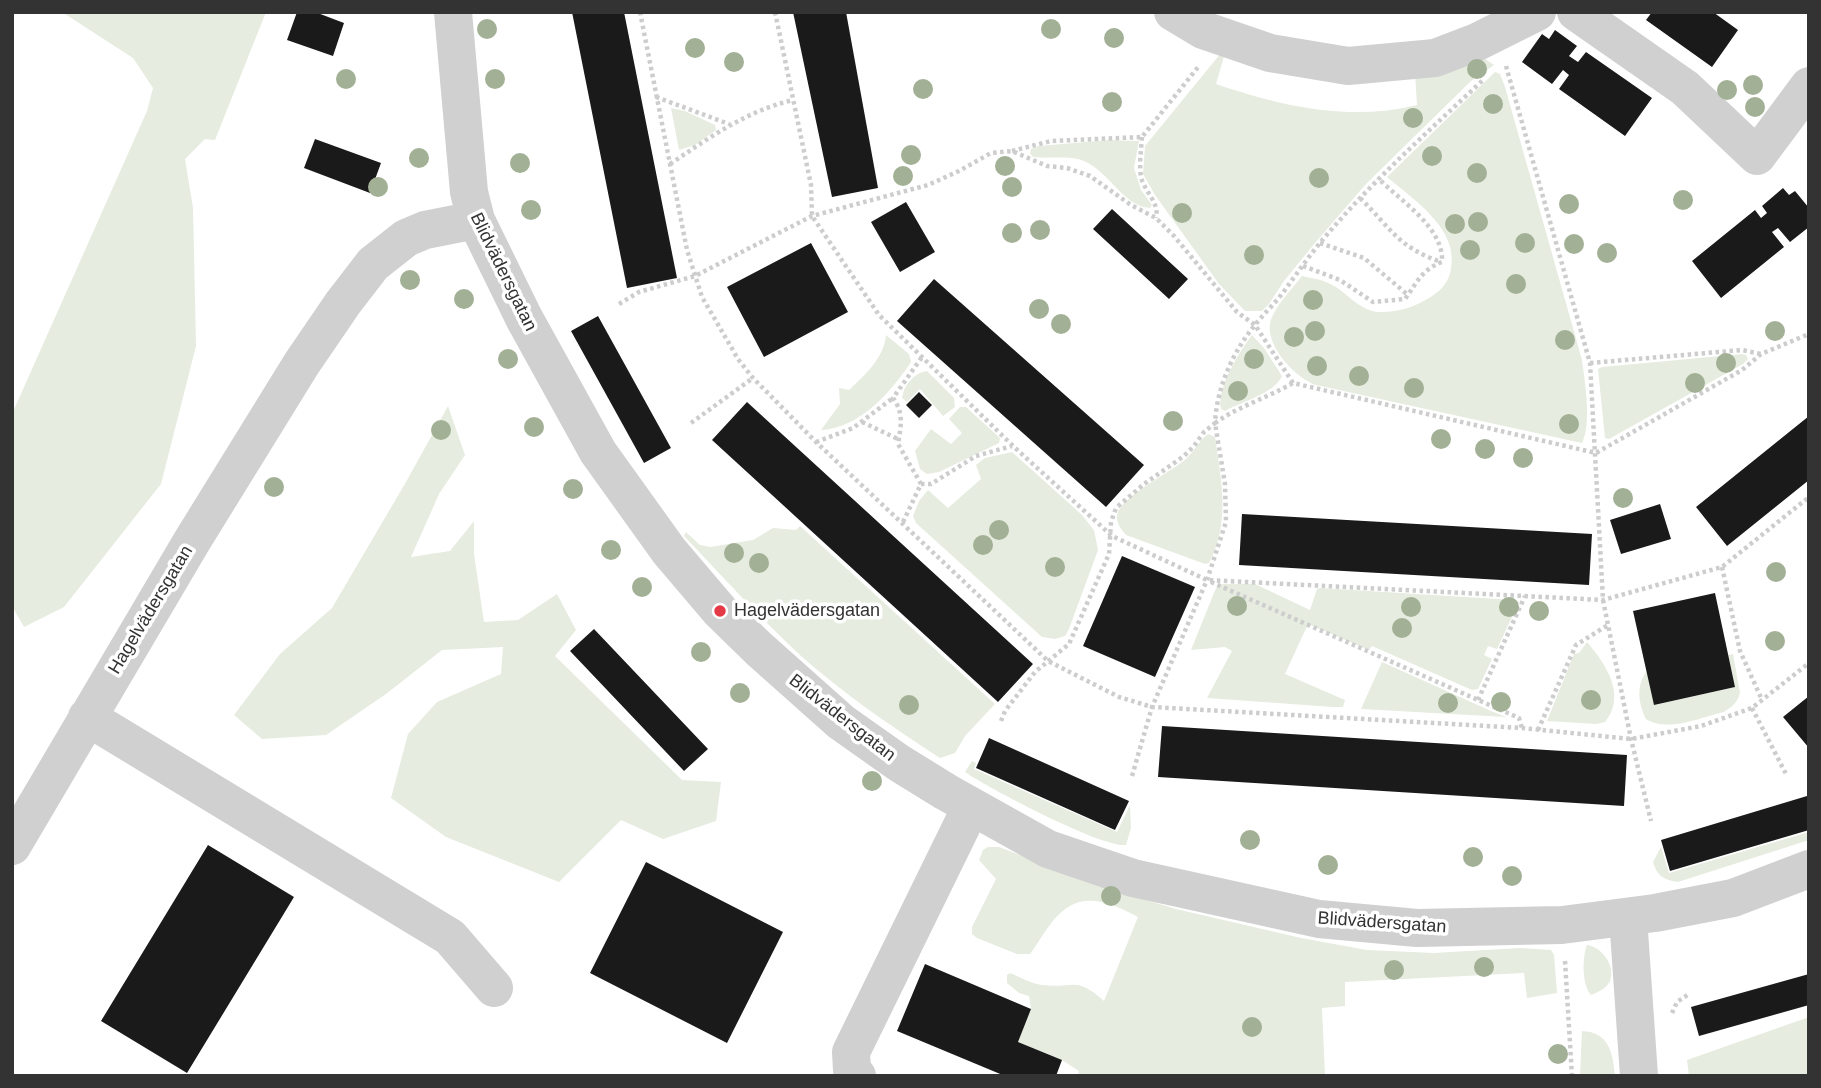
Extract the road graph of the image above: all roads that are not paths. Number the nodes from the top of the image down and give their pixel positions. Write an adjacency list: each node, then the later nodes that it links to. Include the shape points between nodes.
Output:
1 (453, 12): 6 (street, Blidvädersgatan)
2 (1174, 12): 3 (street, via 1203,30 1270,53 1348,66 1435,58)
3 (1537, 12)
4 (1576, 12): 5 (street, via 1685,88 1757,156)
5 (1809, 86)
6 (476, 220): 7 (street, Hagelvädersgatan, via 406,238 373,264 302,363 142,651); 8 (street, Blidvädersgatan, via 598,452 681,566 749,640 841,722)
7 (87, 717): 9 (street, Hagelvädersgatan); 12 (street, via 450,937)
8 (971, 807): 11 (street, Blidvädersgatan, via 1048,849 1133,878 1319,919 1417,928 1562,925); 13 (street, via 851,1052)
9 (12, 846)
10 (1809, 869): 11 (street, Blidvädersgatan, via 1733,898)
11 (1628, 917): 14 (street)
12 (494, 988)
13 (857, 1076)
14 (1639, 1076)

